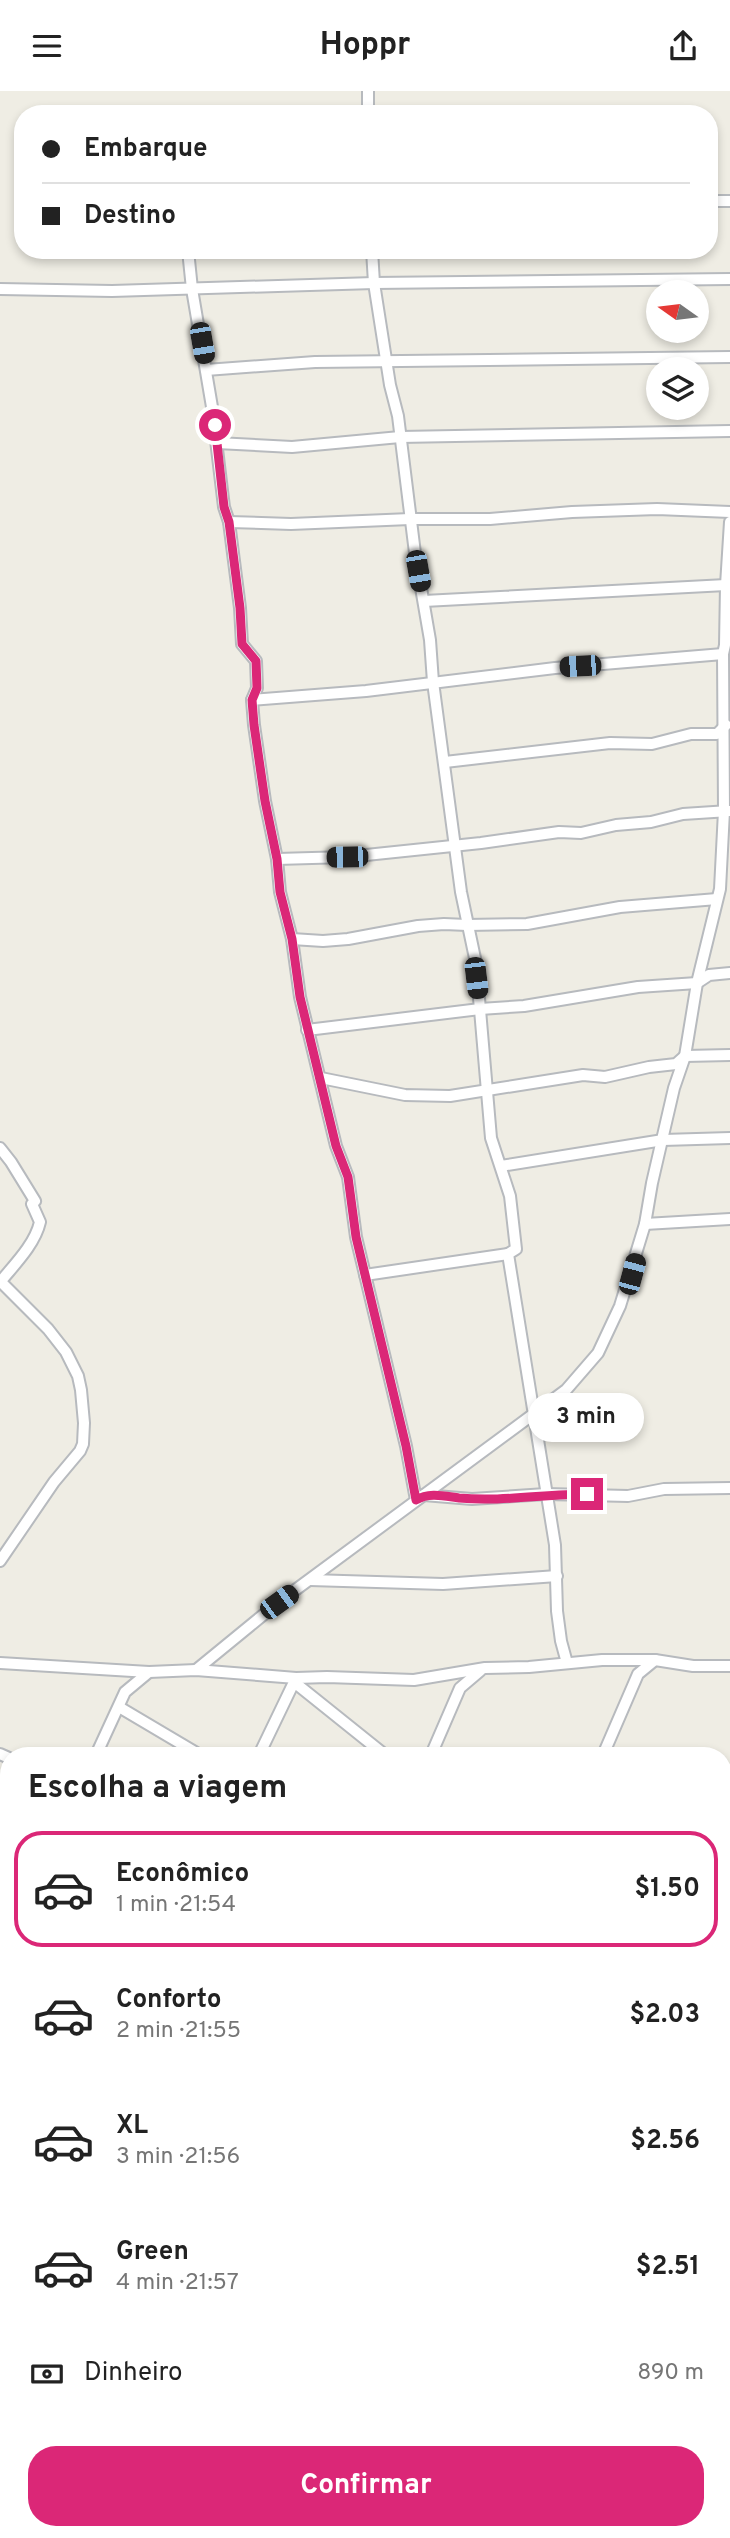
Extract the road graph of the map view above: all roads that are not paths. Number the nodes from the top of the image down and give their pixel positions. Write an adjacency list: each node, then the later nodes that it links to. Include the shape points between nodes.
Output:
1 (189, 259): 6 (street)
2 (373, 259): 4 (street)
3 (730, 279): 4 (street)
4 (374, 283): 6 (street); 8 (street)
5 (0, 289): 6 (street)
6 (192, 289): 9 (street)
7 (730, 357): 8 (street)
8 (387, 362): 9 (street); 11 (street)
9 (206, 370): 12 (street)
10 (730, 431): 11 (street)
11 (400, 437): 12 (street, via 292,447); 14 (street)
12 (217, 443): 15 (street)
13 (730, 512): 14 (street, via 657,509)
14 (411, 519): 15 (street); 19 (street)
15 (229, 522): 22 (street, via 242,644 256,661 257,688)
16 (730, 522): 17 (street)
17 (728, 568): 18 (street)
18 (726, 585): 19 (street); 20 (street)
19 (424, 601): 21 (street)
20 (726, 648): 21 (street); 23 (street)
21 (433, 682): 22 (street); 24 (street)
22 (252, 700): 27 (street)
23 (727, 725): 24 (street, via 716,734 691,734 652,744 610,743); 25 (street)
24 (445, 762): 26 (street)
25 (727, 811): 26 (street, via 683,814 580,833); 28 (street)
26 (455, 845): 27 (street); 29 (street)
27 (277, 859): 30 (street)
28 (723, 892): 29 (street, via 527,923); 32 (street)
29 (467, 925): 30 (street, via 418,926 348,939); 33 (street)
30 (292, 939): 34 (street)
31 (730, 973): 32 (street, via 709,975)
32 (697, 983): 33 (street); 36 (street)
33 (480, 1009): 34 (street); 38 (street)
34 (307, 1030): 37 (street)
35 (730, 1055): 36 (street)
36 (685, 1056): 38 (street, via 676,1064 605,1077 583,1076); 40 (street)
37 (321, 1078): 38 (street, via 405,1095); 46 (street, via 348,1177)
38 (487, 1091): 42 (street, via 491,1138)
39 (730, 1138): 40 (street)
40 (663, 1140): 42 (street); 44 (street)
41 (0, 1148): 47 (street, via 35,1201 32,1204 40,1222)
42 (501, 1166): 45 (street, via 516,1238 516,1249)
43 (730, 1219): 44 (street)
44 (645, 1224): 48 (street, via 620,1306 598,1353 566,1390)
45 (508, 1254): 46 (street); 48 (street)
46 (366, 1275): 51 (street)
47 (0, 1281): 52 (street, via 66,1352 78,1376 84,1423 80,1451)
48 (534, 1412): 50 (street); 51 (street)
49 (730, 1488): 50 (street, via 664,1489 628,1496)
50 (546, 1494): 51 (street); 53 (street)
51 (420, 1497): 54 (street)
52 (0, 1561)
53 (557, 1576): 54 (street, via 443,1584); 58 (street, via 558,1621)
54 (310, 1580): 61 (street)
55 (627, 1660): 56 (street); 58 (street); 64 (street)
56 (654, 1660): 59 (street); 64 (street, via 638,1674)
57 (1, 1662): 62 (street)
58 (567, 1663): 60 (street)
59 (730, 1666)
60 (485, 1668): 63 (street, via 414,1680); 70 (street, via 460,1688)
61 (196, 1670): 62 (street); 63 (street)
62 (149, 1672): 65 (street, via 125,1692)
63 (295, 1680): 68 (street); 69 (street)
64 (633, 1687): 71 (street)
65 (118, 1706): 66 (street); 67 (street)
66 (100, 1747)
67 (187, 1747)
68 (263, 1747)
69 (375, 1747)
70 (435, 1747)
71 (607, 1747)

